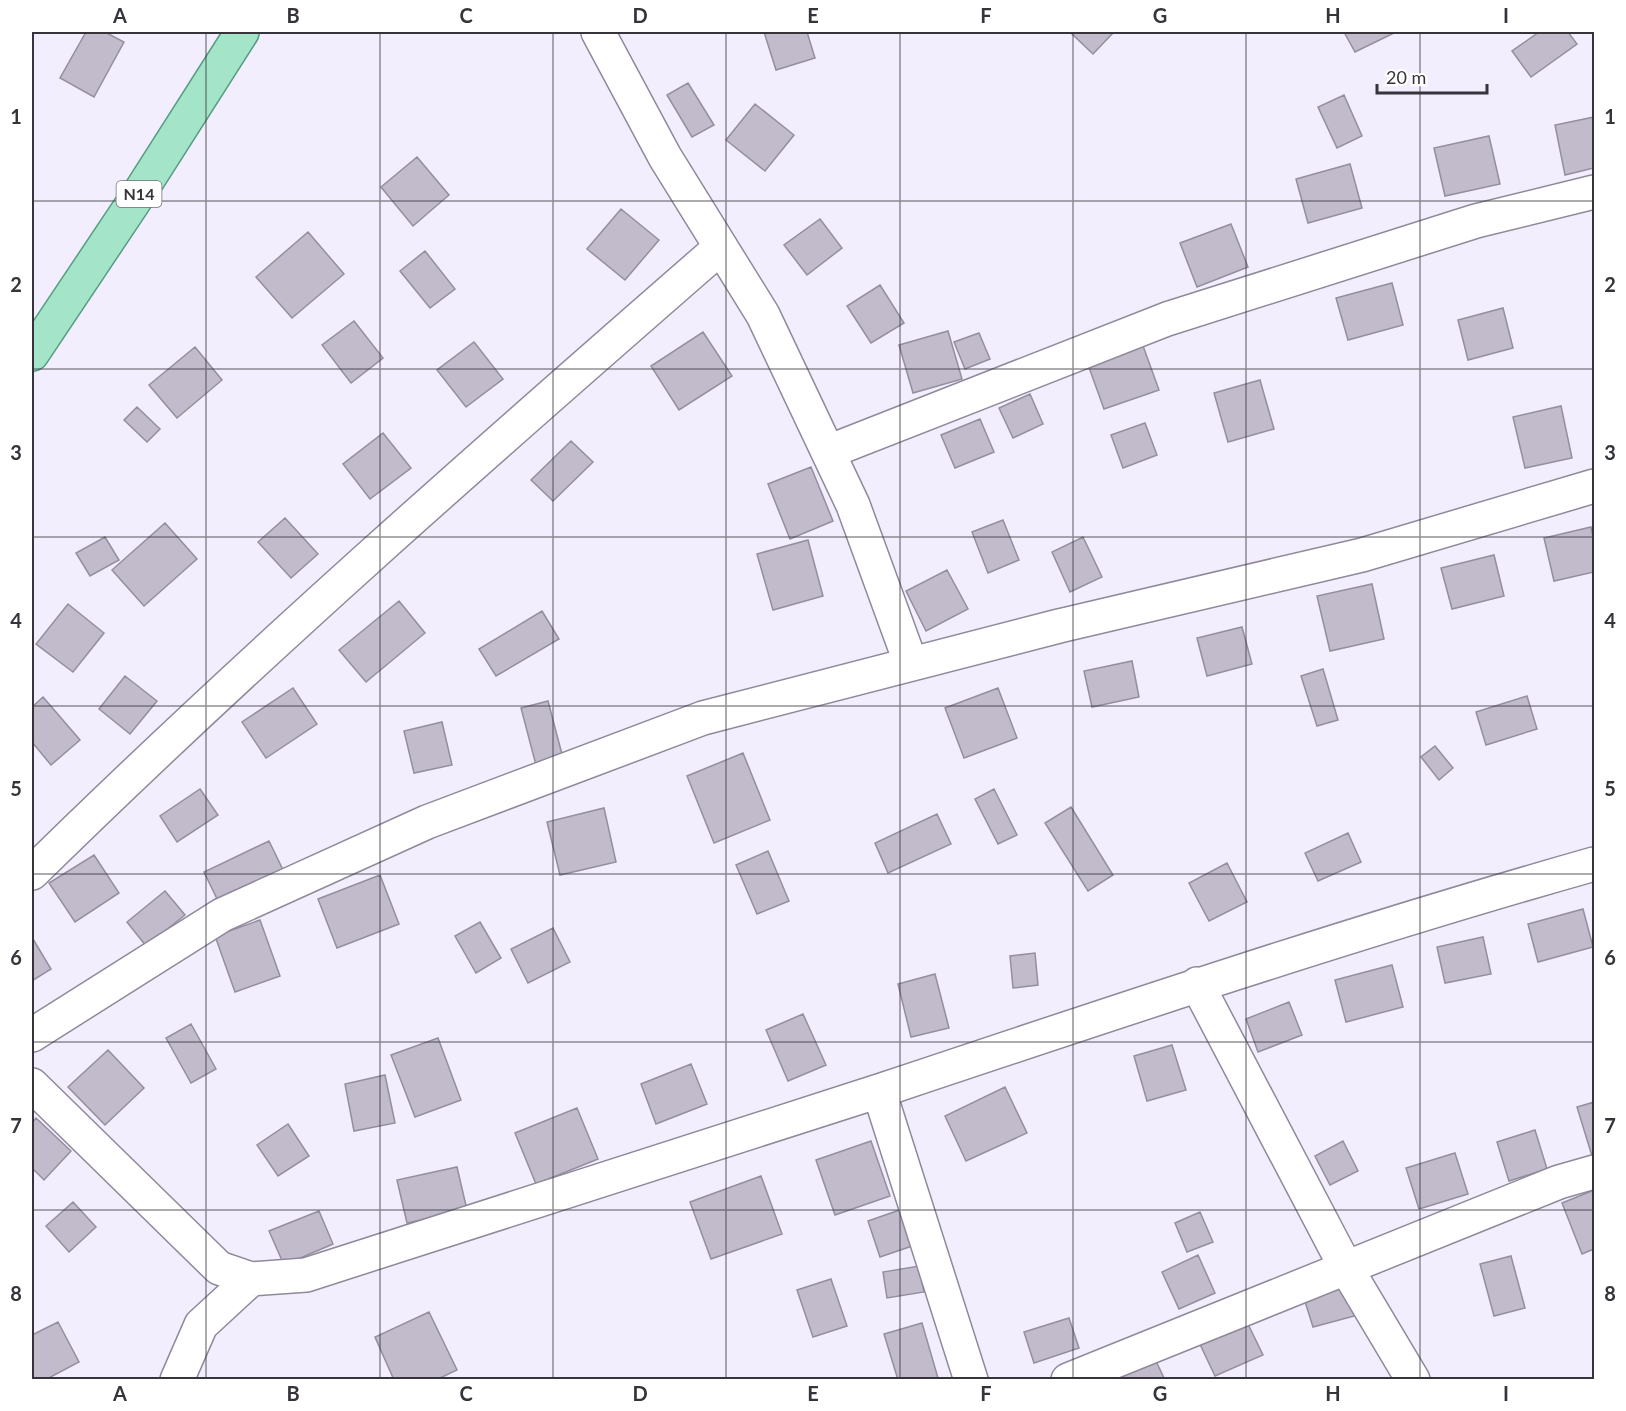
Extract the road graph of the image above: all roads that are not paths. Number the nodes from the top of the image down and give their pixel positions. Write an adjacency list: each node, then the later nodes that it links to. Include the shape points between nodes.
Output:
1 (242, 32): 5 (main road, N14)
2 (598, 32): 4 (street, via 665,157)
3 (1594, 192): 6 (street, via 1476,221 1167,319)
4 (721, 247): 6 (street, via 763,315); 10 (street, via 438,495 126,781)
5 (32, 354)
6 (828, 452): 8 (street, via 853,505)
7 (1594, 486): 8 (street, via 1362,555)
8 (911, 664): 12 (street, via 703,718 427,822 222,915)
9 (1594, 864): 11 (street)
10 (32, 873)
11 (1197, 984): 14 (street); 16 (street)
12 (32, 1035)
13 (32, 1085): 17 (street, via 219,1268)
14 (879, 1091): 17 (street, via 306,1275); 19 (street)
15 (1594, 1172): 16 (street, via 1559,1182)
16 (1345, 1266): 20 (street); 21 (street)
17 (251, 1279): 18 (street, via 201,1325)
18 (177, 1380)
19 (972, 1380)
20 (1068, 1380)
21 (1413, 1380)

